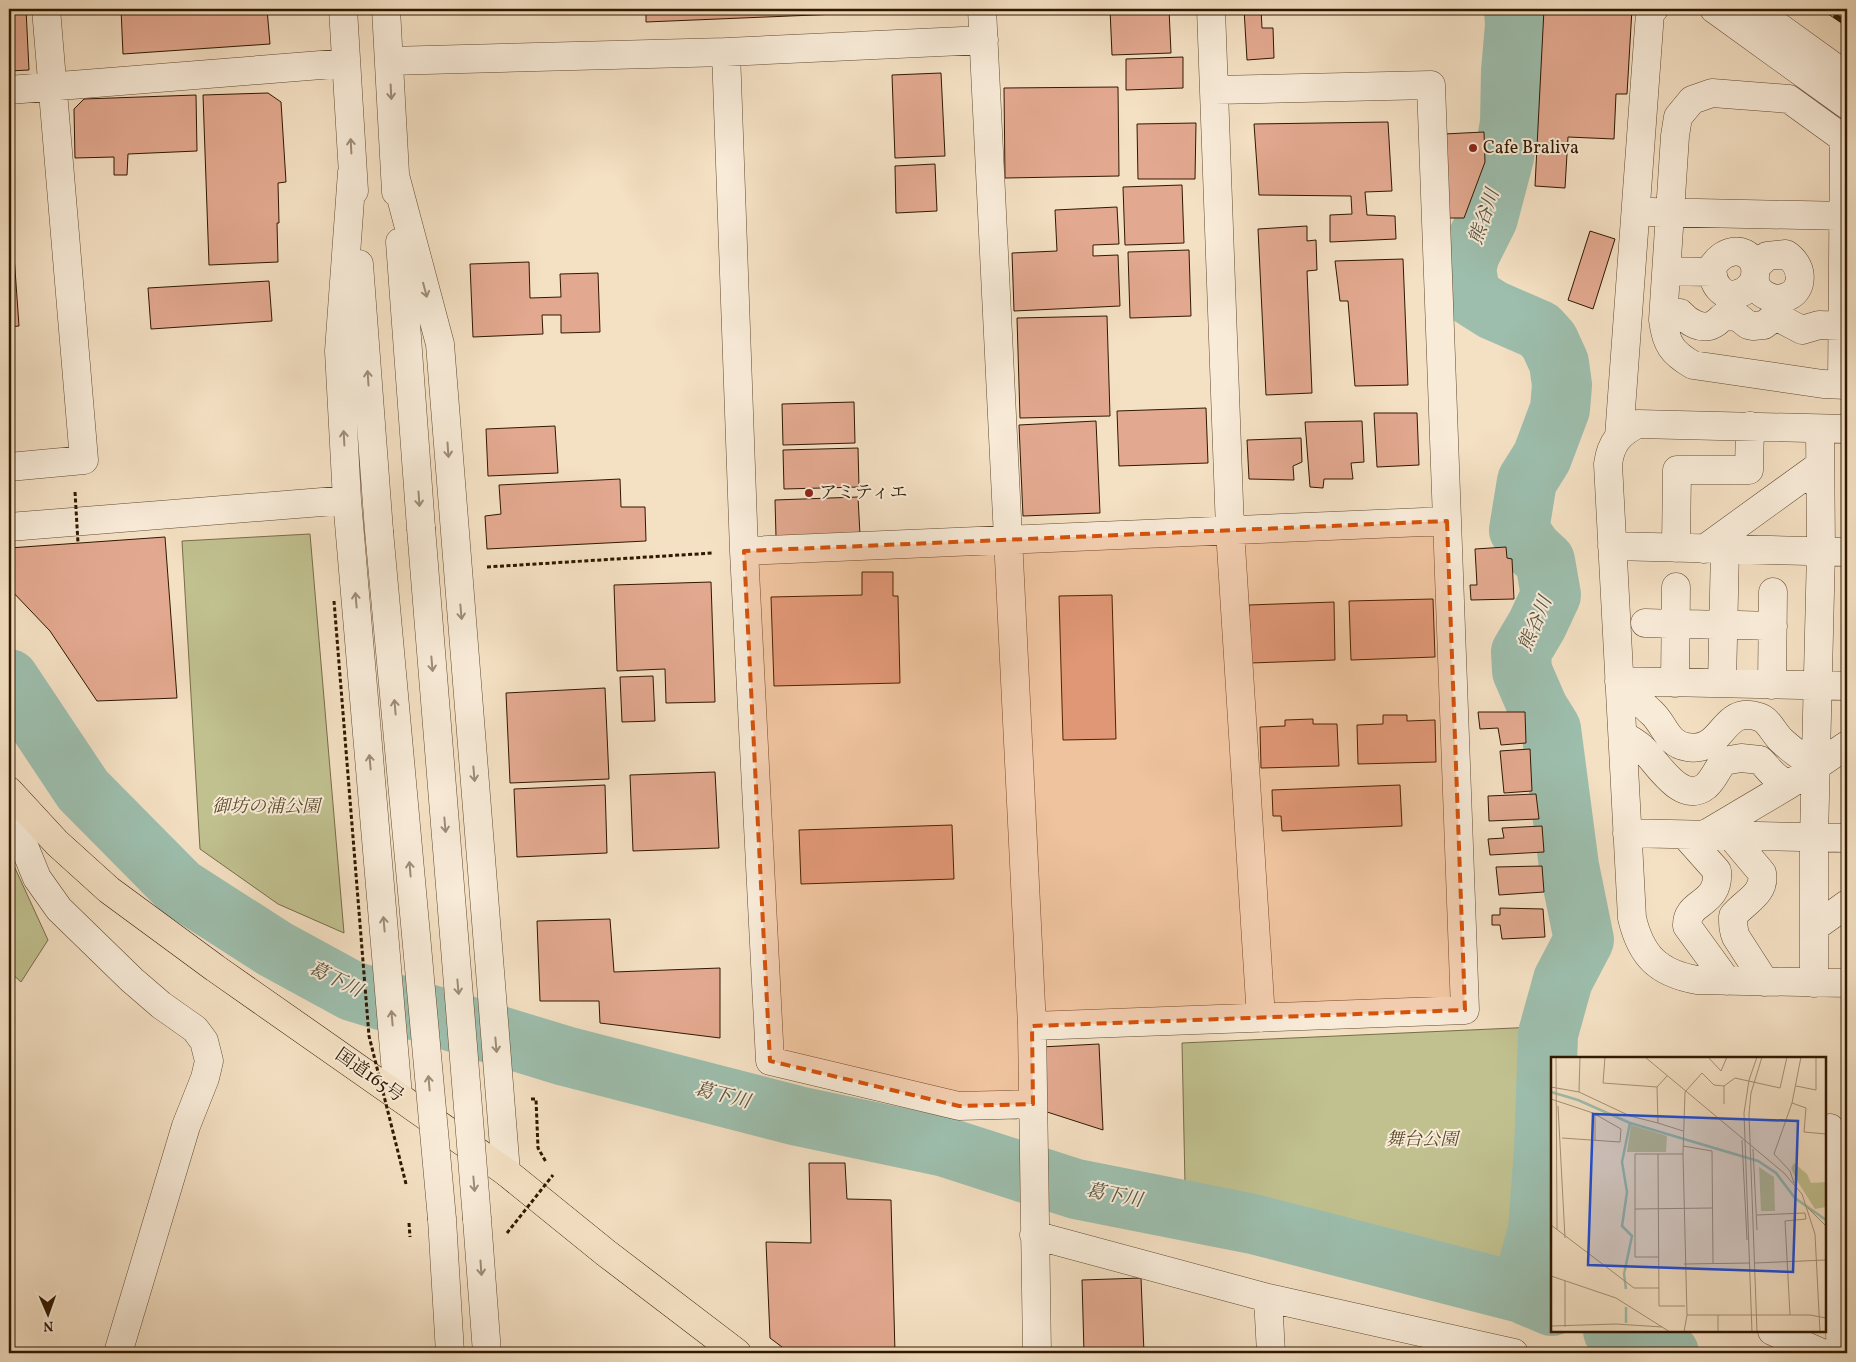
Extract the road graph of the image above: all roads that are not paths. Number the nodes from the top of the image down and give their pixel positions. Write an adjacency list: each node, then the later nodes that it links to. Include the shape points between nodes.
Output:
1 (46, 9): 14 (street)
2 (343, 9): 12 (street)
3 (386, 9): 11 (street)
4 (982, 9): 9 (street)
5 (1211, 9): 16 (street)
6 (1654, 9): 21 (street, via 1650,14)
7 (1714, 9): 17 (street)
8 (1754, 9): 13 (street)
9 (984, 40): 10 (street); 43 (street)
10 (726, 52): 11 (street); 47 (street)
11 (389, 61): 20 (street, one-way to 20)
12 (346, 63): 14 (street); 19 (street, one-way to 12)
13 (1847, 76)
14 (52, 86): 15 (street); 38 (street, via 84,460)
15 (9, 90)
16 (1215, 90): 40 (street, via 1431,85); 42 (street)
17 (1847, 105)
18 (1846, 140): 22 (street, via 1789,99 1712,93 1692,100 1678,117); 24 (street)
19 (352, 172): 39 (street, one-way to 19, via 339,351); 87 (street, one-way to 19, bridge, via 442,1219 379,531)
20 (395, 175): 82 (street, one-way to 82, via 440,344); 88 (street, one-way to 88, bridge)
21 (1636, 212): 22 (street); 36 (street)
22 (1670, 212): 23 (street); 26 (street)
23 (1779, 215): 24 (street); 25 (street)
24 (1846, 216): 29 (street)
25 (1778, 254): 27 (street, via 1767,256); 28 (street, via 1792,258)
26 (1667, 271): 27 (street, via 1712,272 1718,258 1729,252 1742,253 1752,260); 30 (street)
27 (1755, 274): 28 (street, via 1757,287 1774,299 1785,298 1795,292)
28 (1800, 276): 29 (street)
29 (1843, 277): 31 (street)
30 (1664, 312): 31 (street, via 1680,313 1699,325 1715,324 1724,316 1738,317 1753,326 1779,318 1802,330); 32 (street, via 1665,338 1677,356 1693,365)
31 (1845, 326): 32 (street)
32 (1845, 385)
33 (1750, 426): 34 (street); 36 (street, via 1648,423 1633,426); 45 (street, via 1749,470 1677,470)
34 (1820, 429): 35 (street); 37 (street)
35 (1847, 429)
36 (1619, 437): 44 (street, via 1610,451 1608,464)
37 (1820, 465): 46 (street); 48 (street)
38 (9, 467)
39 (348, 500): 41 (street); 79 (street, one-way to 39)
40 (1447, 521): 42 (street); 77 (street, via 1465,1010)
41 (9, 528)
42 (1230, 530): 43 (street); 77 (street)
43 (1007, 539): 47 (street); 78 (street)
44 (1612, 546): 45 (street); 55 (street)
45 (1676, 548): 46 (street)
46 (1715, 549): 48 (street); 53 (street)
47 (744, 551): 80 (street, via 770,1061 959,1106)
48 (1834, 551): 59 (street)
49 (1676, 587): 52 (street)
50 (1773, 592): 54 (street)
51 (1645, 623): 52 (street)
52 (1682, 624): 53 (street); 56 (street)
53 (1731, 625): 54 (street); 57 (street)
54 (1773, 626): 58 (street)
55 (1619, 681): 56 (street); 61 (street); 63 (street, via 1654,715 1676,743 1696,748 1714,741 1729,721 1738,716 1752,715 1766,720 1781,740)
56 (1675, 683): 57 (street)
57 (1722, 683): 58 (street)
58 (1772, 685): 59 (street)
59 (1819, 685): 60 (street); 63 (street)
60 (1847, 686)
61 (1623, 735): 64 (street, via 1641,747 1665,775 1687,791 1704,788 1724,762 1741,758 1760,760 1783,783); 66 (street)
62 (1847, 745): 63 (street)
63 (1816, 767): 64 (street); 69 (street)
64 (1790, 784): 67 (street)
65 (12, 795): 79 (highway, 国道165号, via 57,843 109,890); 86 (street, via 22,841 37,878 54,901 132,980 195,1029 204,1041 209,1060)
66 (1627, 833): 67 (street); 73 (street, via 1632,918 1637,939 1645,951 1653,961 1679,977)
67 (1695, 835): 68 (street); 73 (street, via 1718,878 1713,894 1687,917 1687,926)
68 (1731, 836): 69 (street); 74 (street, via 1762,873 1762,886 1758,893 1733,916 1733,930)
69 (1814, 838): 70 (street); 72 (street)
70 (1847, 838)
71 (1847, 904): 72 (street)
72 (1815, 927): 75 (street)
73 (1727, 981): 74 (street)
74 (1766, 982): 75 (street)
75 (1814, 983): 76 (street)
76 (1847, 983)
77 (1261, 1018): 78 (street)
78 (1032, 1026): 80 (street)
79 (398, 1096): 82 (highway, 国道165号)
80 (1033, 1104): 83 (street)
81 (1834, 1128): 94 (street)
82 (506, 1172): 89 (highway, 国道165号)
83 (1034, 1235): 84 (street); 90 (street)
84 (1268, 1298): 91 (street); 92 (street)
85 (1774, 1332): 93 (street)
86 (118, 1353)
87 (450, 1353)
88 (486, 1353)
89 (737, 1353)
90 (1037, 1353)
91 (1271, 1353)
92 (1514, 1353)
93 (1822, 1353)
94 (1841, 1353)

